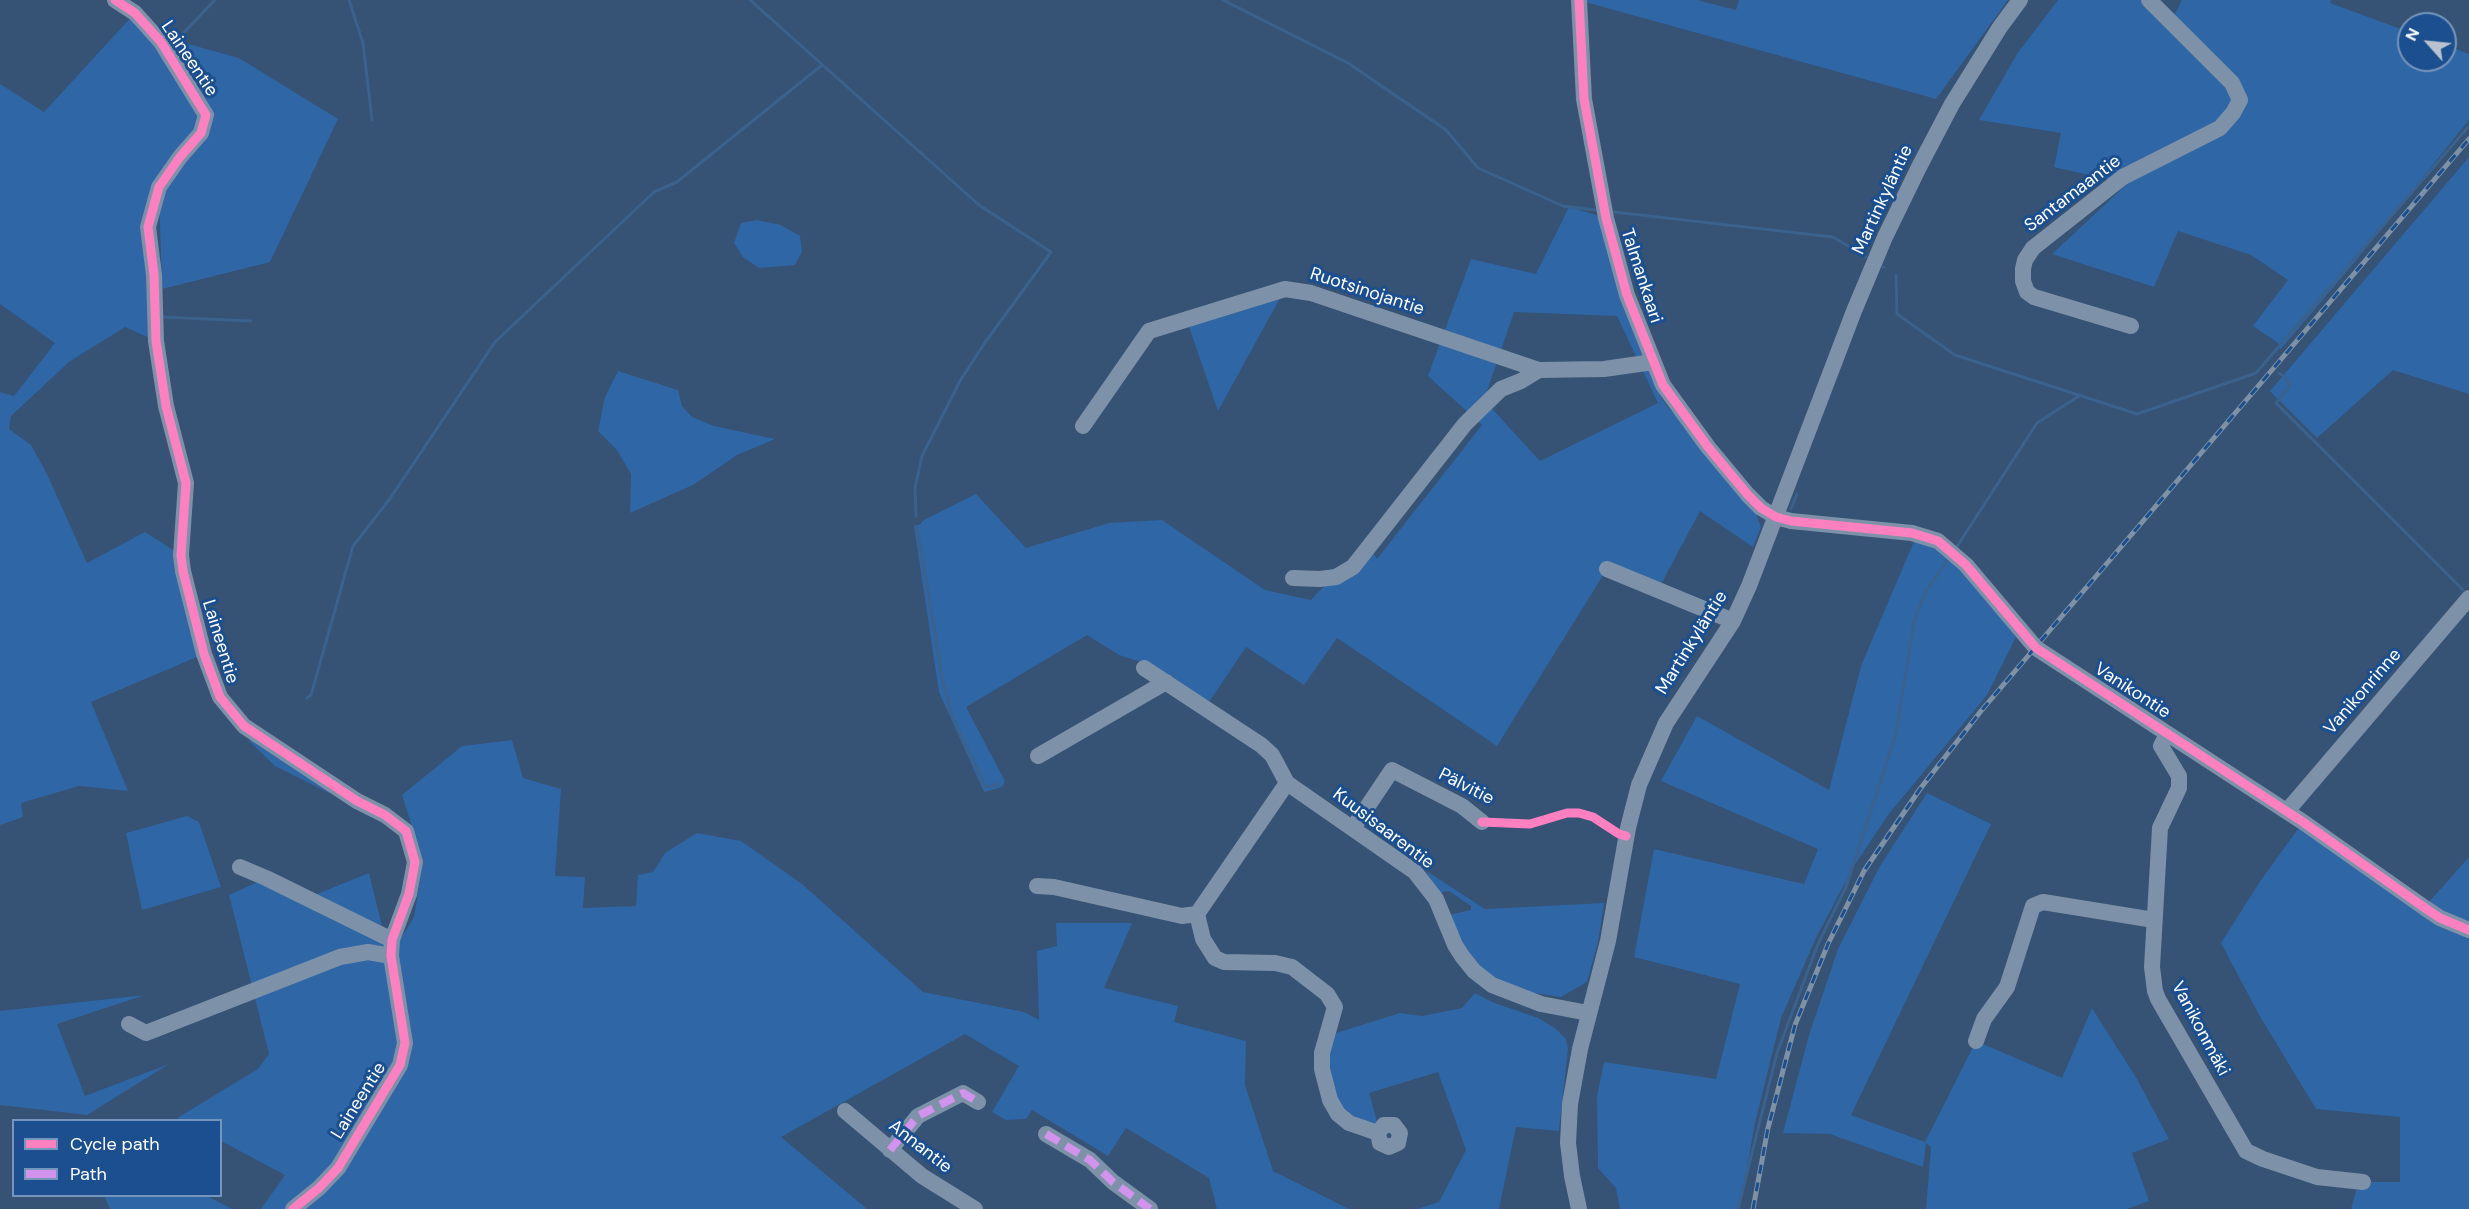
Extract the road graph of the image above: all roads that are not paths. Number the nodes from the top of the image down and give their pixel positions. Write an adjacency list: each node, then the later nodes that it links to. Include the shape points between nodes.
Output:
1 (115, 0): 27 (street, Laineentie, via 135,13 161,42 206,115 201,133 159,187 148,227 156,341 166,406 186,483 183,571 204,654 220,697 244,726 406,831 415,862)
2 (1579, 0): 6 (street, Talmankaari, via 1584,99 1606,218 1627,295)
3 (2020, 0): 9 (street, Martinkyläntie, via 1952,104 1885,237)
4 (2149, 0): 5 (street, Santamaantie, via 2232,83 2240,100 2220,128 2123,177 2033,248 2023,269 2027,292 2034,297)
5 (2131, 326)
6 (1653, 362): 7 (street, Ruotsinojantie, via 1604,369); 9 (street, Talmankaari, via 1663,385 1708,447 1755,502)
7 (1539, 370): 8 (street, Ruotsinojantie, via 1311,293 1285,289 1149,332); 11 (street, via 1501,389 1465,424 1353,567 1336,577)
8 (1083, 426)
9 (1776, 517): 13 (street, Martinkyläntie); 16 (street, Vanikontie, via 1806,524 1912,533 1938,541 1966,565 2036,648)
10 (1607, 569): 13 (street)
11 (1293, 578)
12 (2469, 598): 19 (street, Vanikonrinne)
13 (1733, 621): 28 (street, Martinkyläntie, via 1666,723 1639,785 1608,940)
14 (1144, 668): 15 (street, Kuusisaarentie)
15 (1166, 682): 17 (street); 18 (street, Kuusisaarentie, via 1261,745 1272,755)
16 (2167, 734): 19 (street, Vanikontie); 25 (street, Vanikonmäki, via 2161,746 2179,776 2179,788 2160,828)
17 (1038, 756)
18 (1287, 783): 21 (street, Kuusisaarentie); 24 (street)
19 (2287, 811): 26 (street, Vanikontie, via 2440,918)
20 (1482, 822): 21 (street, Pälvitie, via 1462,806 1392,770)
21 (1353, 828): 28 (street, Kuusisaarentie, via 1426,884 1455,945 1474,971 1492,985 1541,1004)
22 (240, 867): 27 (street)
23 (1037, 886): 24 (street, via 1182,916)
24 (1197, 914): 33 (street, via 1203,939 1215,958 1292,968 1327,994 1335,1007 1322,1053 1330,1100 1349,1123)
25 (2154, 920): 30 (street, via 2043,902 2033,906 2007,987 1984,1019); 36 (street, Vanikonmäki, via 2151,967 2155,991 2246,1151 2317,1177)
26 (2469, 930)
27 (392, 948): 29 (street, via 340,957 147,1033); 37 (street, Laineentie, via 405,1043 400,1065 338,1168)
28 (1588, 1013): 40 (street, Martinkyläntie, via 1570,1104 1568,1143)
29 (129, 1024)
30 (1976, 1041)
31 (978, 1102): 35 (street, via 963,1093 918,1116)
32 (845, 1112): 35 (street, Annantie)
33 (1378, 1133)
34 (1046, 1134): 39 (street, via 1090,1160)
35 (890, 1150): 38 (street, Annantie, via 922,1176)
36 (2363, 1182)
37 (293, 1209)
38 (975, 1209)
39 (1150, 1209)
40 (1579, 1209)

